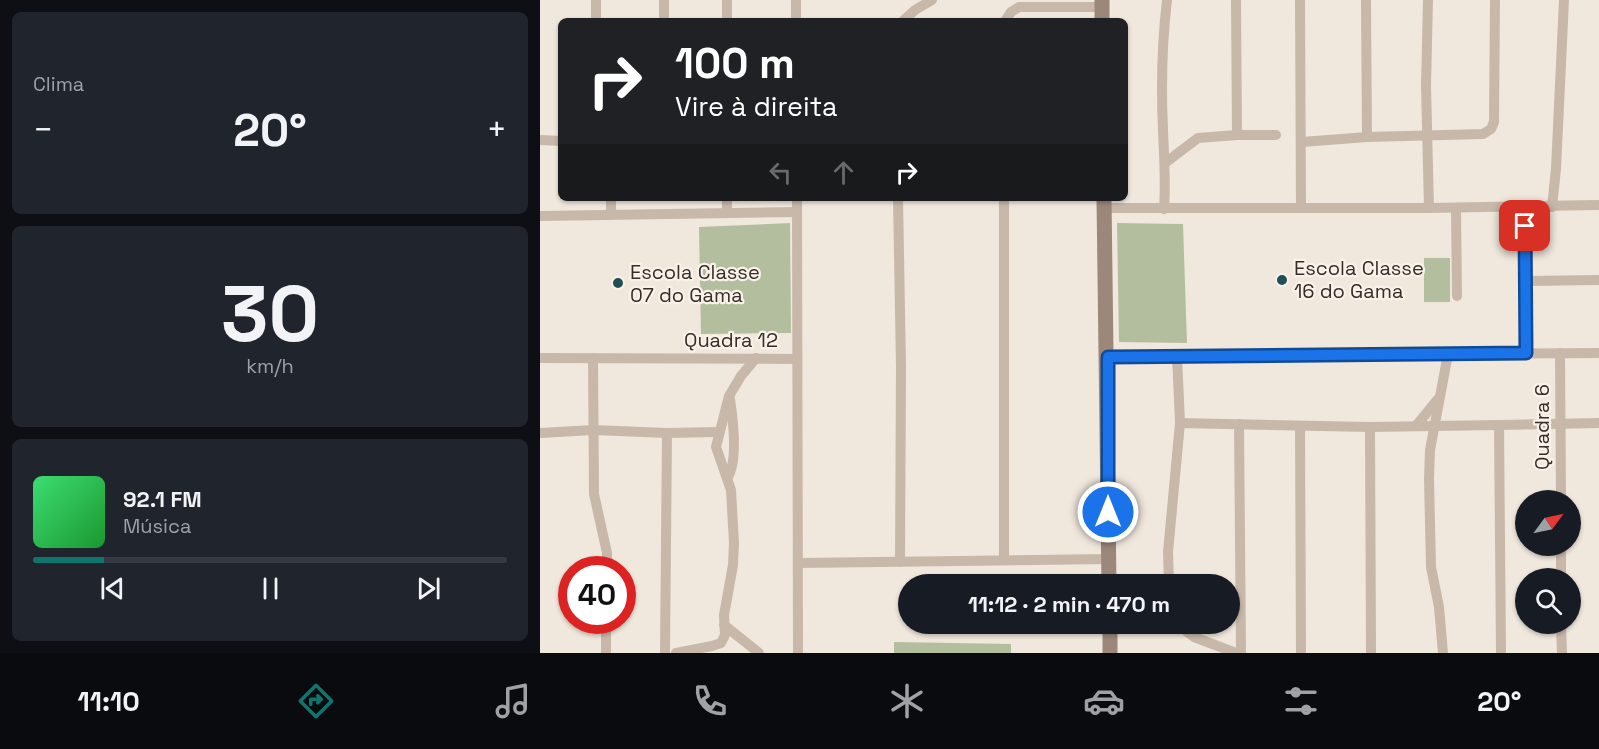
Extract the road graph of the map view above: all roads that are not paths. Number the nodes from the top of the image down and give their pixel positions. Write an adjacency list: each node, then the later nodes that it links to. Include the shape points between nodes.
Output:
1 (596, 0): 14 (street)
2 (664, 0): 15 (street)
3 (727, 0): 16 (street)
4 (796, 0): 17 (street)
5 (932, 0): 18 (street)
6 (1167, 0): 27 (street, via 1162,40)
7 (1236, 0): 20 (street)
8 (1300, 0): 26 (street)
9 (1366, 0): 23 (street)
10 (1428, 0): 22 (street)
11 (1495, 0): 22 (street, via 1491,129 1484,134)
12 (1564, 0): 37 (street)
13 (1102, 9): 19 (street, via 1019,8)
14 (596, 18)
15 (664, 18)
16 (727, 18)
17 (796, 18)
18 (906, 18)
19 (1007, 18)
20 (1237, 135): 21 (street); 27 (street, via 1198,138)
21 (1276, 135)
22 (1428, 135): 23 (street); 38 (street)
23 (1367, 137): 26 (street)
24 (540, 140): 25 (street)
25 (558, 141)
26 (1302, 142): 35 (street)
27 (1165, 163): 40 (street)
28 (611, 201): 43 (street)
29 (727, 201): 42 (street)
30 (797, 201): 41 (street, Quadra 12)
31 (898, 201): 78 (street)
32 (1004, 201): 77 (street)
33 (1104, 203): 40 (street); 53 (street)
34 (1599, 205): 37 (street)
35 (1301, 207): 38 (street); 40 (street)
36 (1525, 207): 37 (street); 39 (street); 46 (street)
37 (1552, 207)
38 (1429, 208): 39 (street)
39 (1456, 208): 47 (street)
40 (1164, 209)
41 (797, 212): 42 (street); 57 (street, Quadra 12)
42 (727, 213): 43 (street)
43 (611, 215): 44 (street)
44 (540, 216)
45 (1599, 280): 46 (street)
46 (1526, 281): 48 (street)
47 (1456, 296)
48 (1526, 353): 49 (street); 51 (street)
49 (1560, 353): 50 (street); 65 (street, Quadra 6)
50 (1599, 353)
51 (1448, 354): 52 (street); 59 (street)
52 (1177, 356): 53 (street); 60 (street)
53 (1108, 357): 76 (street)
54 (540, 358): 55 (street, Quadra 12)
55 (593, 358): 56 (street, Quadra 12); 69 (street)
56 (756, 358): 57 (street, Quadra 12); 58 (street)
57 (797, 358): 79 (street)
58 (729, 396): 70 (street); 73 (street, via 733,466)
59 (1439, 399): 63 (street); 67 (street)
60 (1180, 423): 62 (street); 81 (street)
61 (1599, 423): 65 (street)
62 (1239, 424): 66 (street); 94 (street)
63 (1436, 425): 64 (street); 67 (street); 97 (street, via 1430,450 1429,539)
64 (1499, 425): 65 (street); 98 (street)
65 (1560, 425): 74 (street, Quadra 6)
66 (1300, 426): 68 (street); 95 (street)
67 (1416, 426): 68 (street)
68 (1370, 427): 96 (street)
69 (593, 430): 71 (street); 72 (street); 75 (street, via 594,494)
70 (719, 432): 72 (street); 73 (street, via 719,458)
71 (540, 433)
72 (667, 433): 88 (street)
73 (728, 477): 82 (street, via 734,554)
74 (1561, 490)
75 (607, 556)
76 (1109, 559): 77 (street); 80 (street)
77 (1004, 560): 78 (street)
78 (900, 562): 79 (street)
79 (799, 563): 91 (street)
80 (1109, 574)
81 (1168, 574)
82 (724, 625): 89 (street, via 721,643); 90 (street)
83 (606, 634): 87 (street)
84 (1110, 634): 92 (street)
85 (1190, 634): 93 (street)
86 (1561, 634): 99 (street)
87 (606, 653)
88 (665, 653)
89 (676, 653)
90 (759, 653)
91 (798, 653)
92 (1110, 653)
93 (1236, 653)
94 (1241, 653)
95 (1301, 653)
96 (1371, 653)
97 (1443, 653)
98 (1502, 653)
99 (1562, 653)

